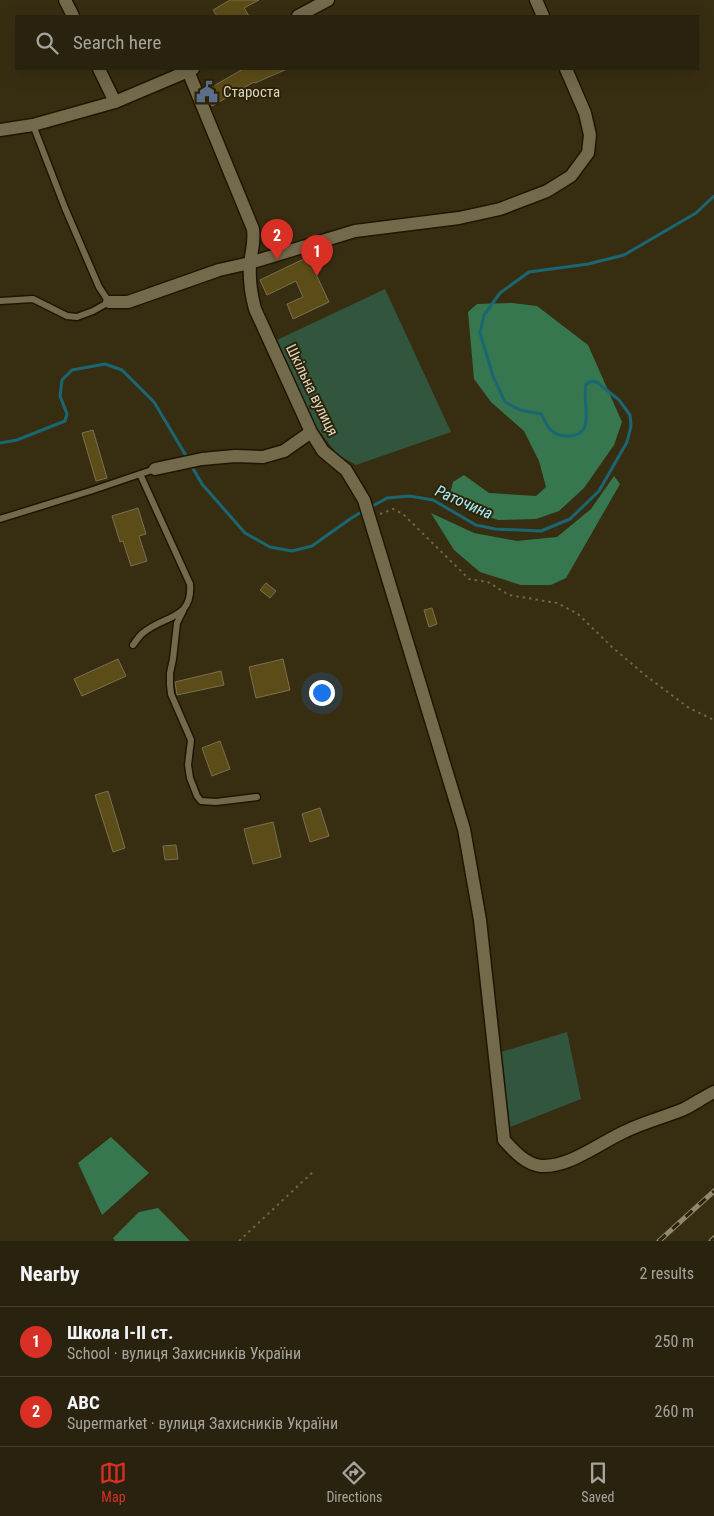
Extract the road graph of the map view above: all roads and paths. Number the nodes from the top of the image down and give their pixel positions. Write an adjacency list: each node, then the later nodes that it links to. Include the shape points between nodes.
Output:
1 (66, 0): 5 (street)
2 (328, 0): 4 (street)
3 (536, 0): 7 (street)
4 (314, 3): 6 (street)
5 (73, 15)
6 (299, 15)
7 (543, 15)
8 (99, 70): 11 (street)
9 (190, 70): 11 (street); 14 (street, Шкільна вулиця, via 253,229)
10 (566, 70): 14 (street, via 586,113 590,136 588,153 571,176 547,191 500,210 355,231)
11 (115, 102): 12 (street)
12 (33, 125): 13 (street); 16 (lane, via 65,208 99,287)
13 (0, 130)
14 (250, 263): 16 (street, via 219,270 128,302); 17 (street, Шкільна вулиця, via 250,289 255,308)
15 (0, 301): 16 (lane, via 32,299 67,316 77,317)
16 (109, 302)
17 (311, 432): 18 (street, via 284,451 263,457 202,459); 21 (street, Шкільна вулиця, via 323,450 346,470 364,500)
18 (155, 469): 19 (lane)
19 (140, 474): 20 (lane); 22 (lane, via 190,584 189,602)
20 (0, 519)
21 (371, 521): 24 (path, via 393,509 403,514 469,579 488,582 508,596 557,603 578,614 645,675 689,708); 26 (street, Шкільна вулиця, via 464,829 480,920 504,1140 526,1161 549,1166 683,1109)
22 (183, 611): 23 (lane, via 143,633); 25 (lane, via 177,623 170,685 191,740 188,765 197,796 202,801 216,802)
23 (133, 645)
24 (714, 720)
25 (257, 797)
26 (714, 1092)
27 (315, 1170): 28 (path)
28 (239, 1241)

